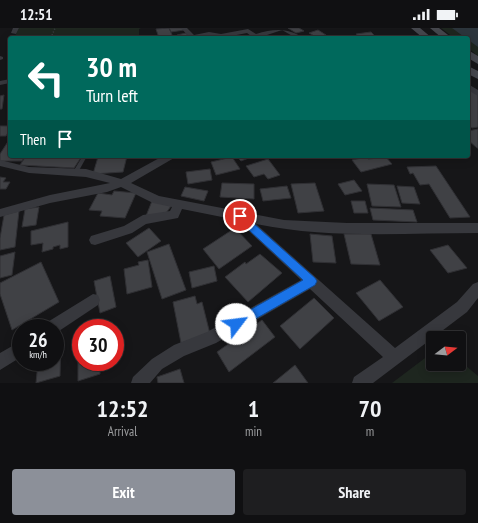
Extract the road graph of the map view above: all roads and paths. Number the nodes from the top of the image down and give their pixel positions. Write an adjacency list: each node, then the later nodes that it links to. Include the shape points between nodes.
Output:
1 (184, 28): 5 (street)
2 (283, 28): 10 (street); 11 (street)
3 (415, 28): 12 (main road)
4 (434, 28): 13 (main road)
5 (193, 36)
6 (199, 36): 7 (street)
7 (218, 36)
8 (226, 36): 9 (street, via 248,31)
9 (253, 36)
10 (257, 36)
11 (297, 36)
12 (425, 36)
13 (446, 36)
14 (470, 88): 15 (street)
15 (478, 94)
16 (84, 158): 19 (lane)
17 (166, 158): 20 (street)
18 (0, 163): 19 (street, via 29,170)
19 (75, 173): 20 (street)
20 (122, 183): 21 (street, via 157,200); 22 (street, via 50,199)
21 (179, 204): 23 (street); 25 (street, via 174,215 143,220 128,230)
22 (0, 214)
23 (240, 216): 24 (street, via 300,226); 26 (street)
24 (478, 228)
25 (95, 240)
26 (311, 281): 31 (street); 33 (street, via 211,338 180,350 157,364)
27 (478, 288): 31 (street, via 462,307)
28 (93, 300): 29 (street)
29 (64, 319)
30 (12, 354): 32 (street)
31 (395, 358): 34 (street)
32 (0, 362)
33 (139, 383)
34 (360, 383)

